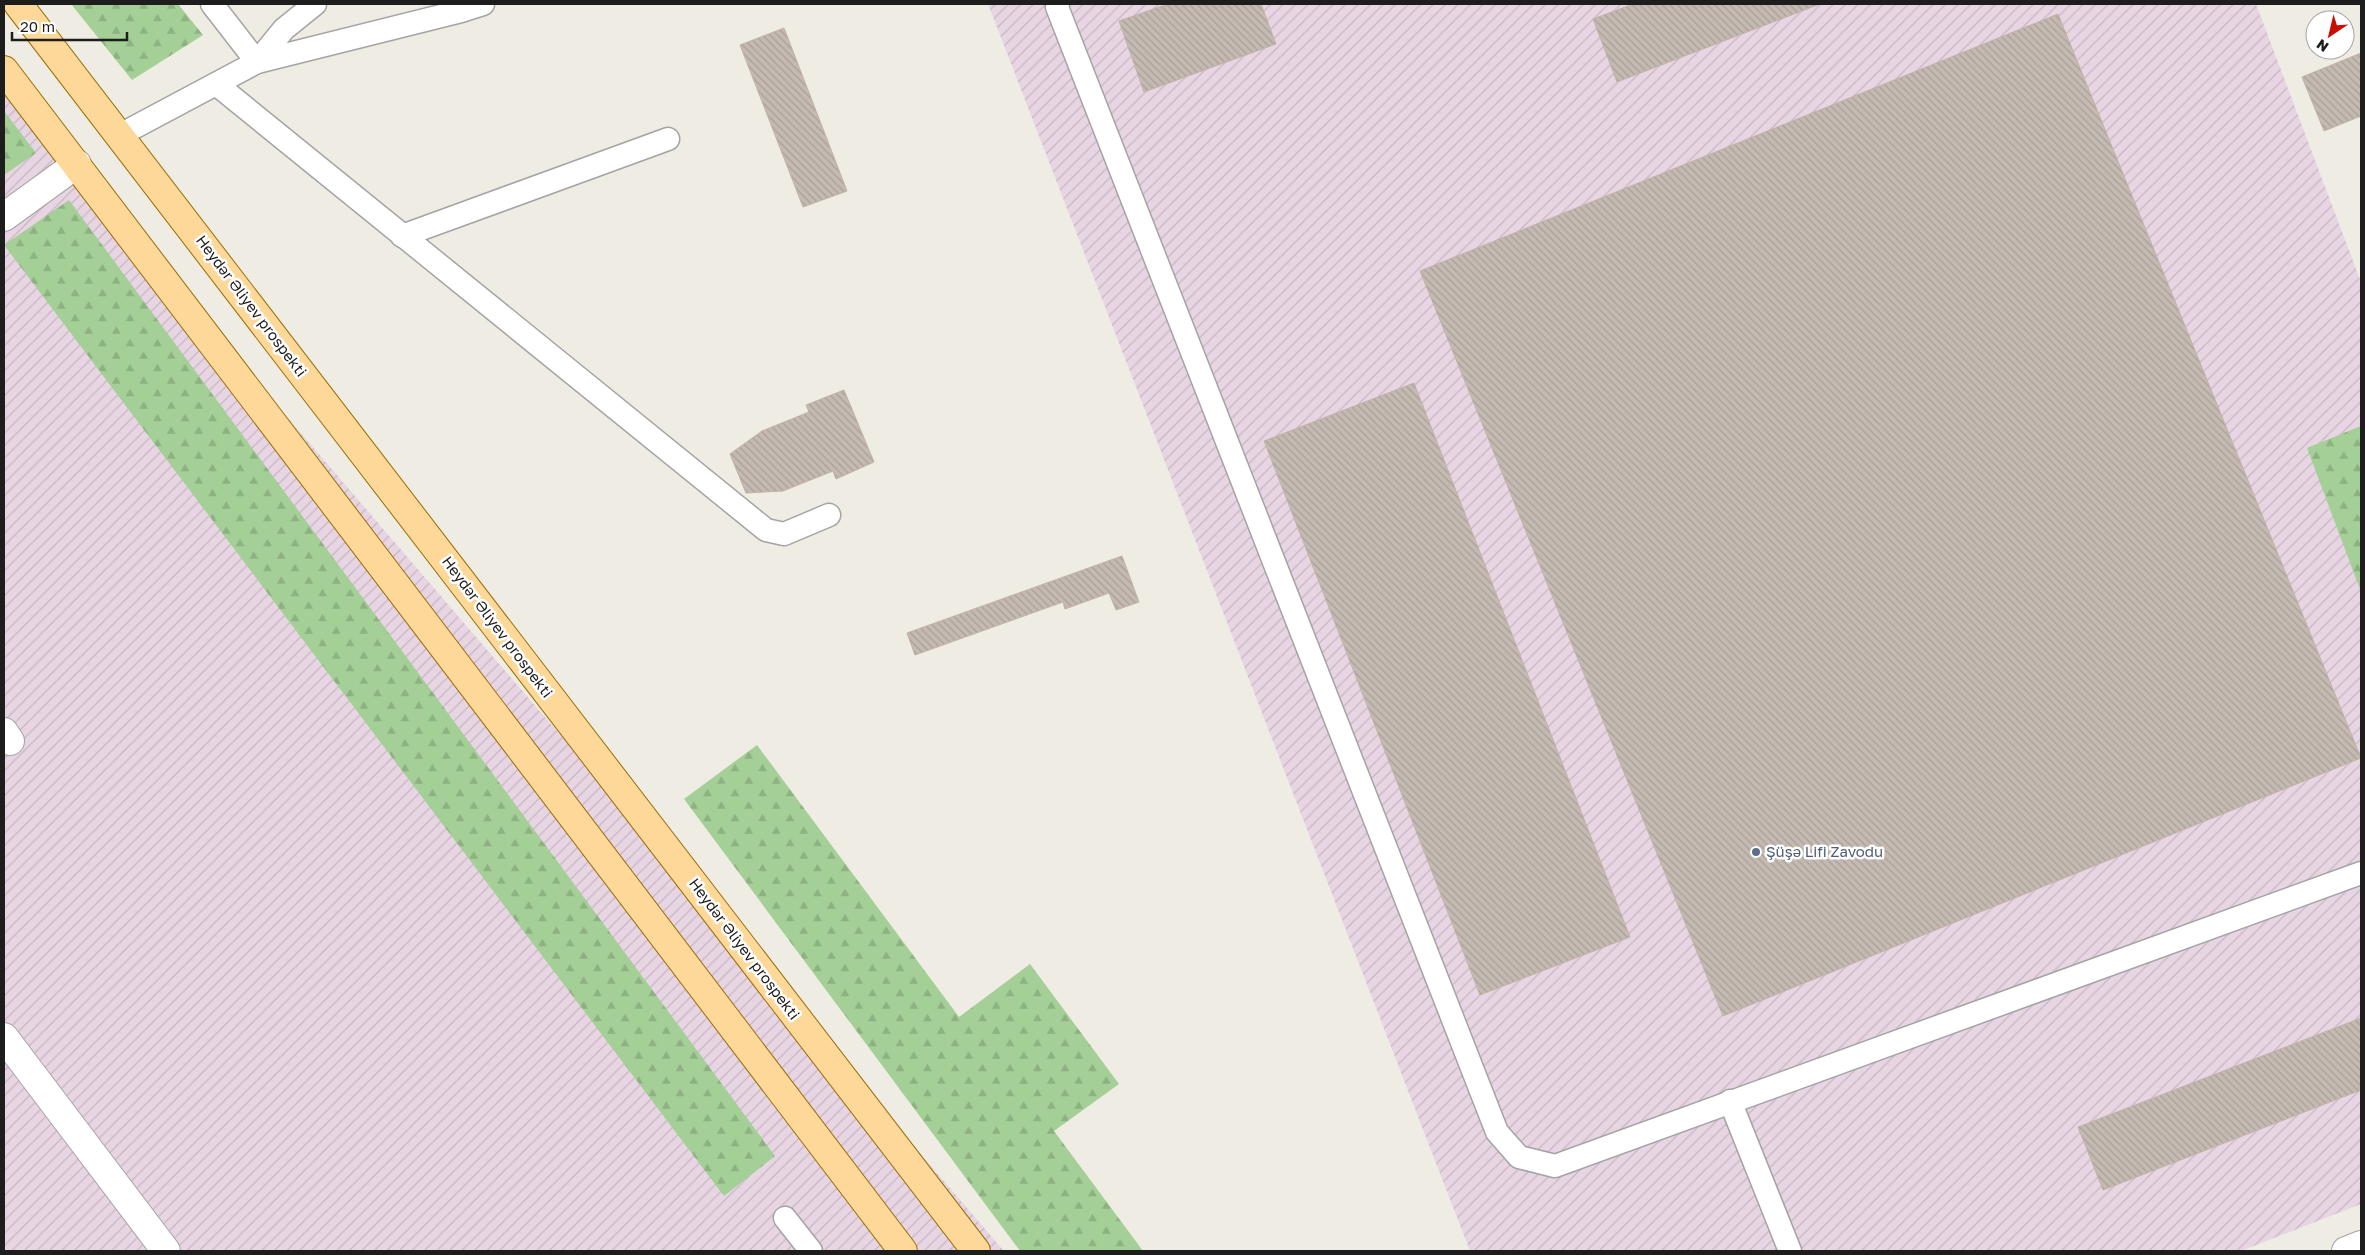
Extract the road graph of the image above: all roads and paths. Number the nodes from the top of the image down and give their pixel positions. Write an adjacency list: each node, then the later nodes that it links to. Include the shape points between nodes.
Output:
1 (18, 4): 9 (main road, Heydər Əliyev prospekti)
2 (212, 4): 6 (lane)
3 (315, 4): 6 (lane, via 284,29)
4 (482, 4): 6 (lane)
5 (1058, 4): 17 (lane, via 1497,1132 1519,1156 1555,1166)
6 (257, 62): 8 (lane)
7 (4, 70): 11 (main road)
8 (216, 84): 9 (lane); 13 (lane)
9 (120, 135): 23 (main road, Heydər Əliyev prospekti)
10 (668, 139): 13 (lane)
11 (77, 164): 12 (street); 22 (main road)
12 (4, 217)
13 (402, 236): 14 (lane, via 766,530 784,534)
14 (829, 515)
15 (2361, 873): 17 (lane)
16 (4, 1036): 20 (street)
17 (1730, 1101): 24 (lane)
18 (785, 1218): 21 (lane)
19 (2361, 1246): 25 (street)
20 (166, 1251)
21 (811, 1251)
22 (903, 1251)
23 (976, 1251)
24 (1790, 1251)
25 (2346, 1251)

